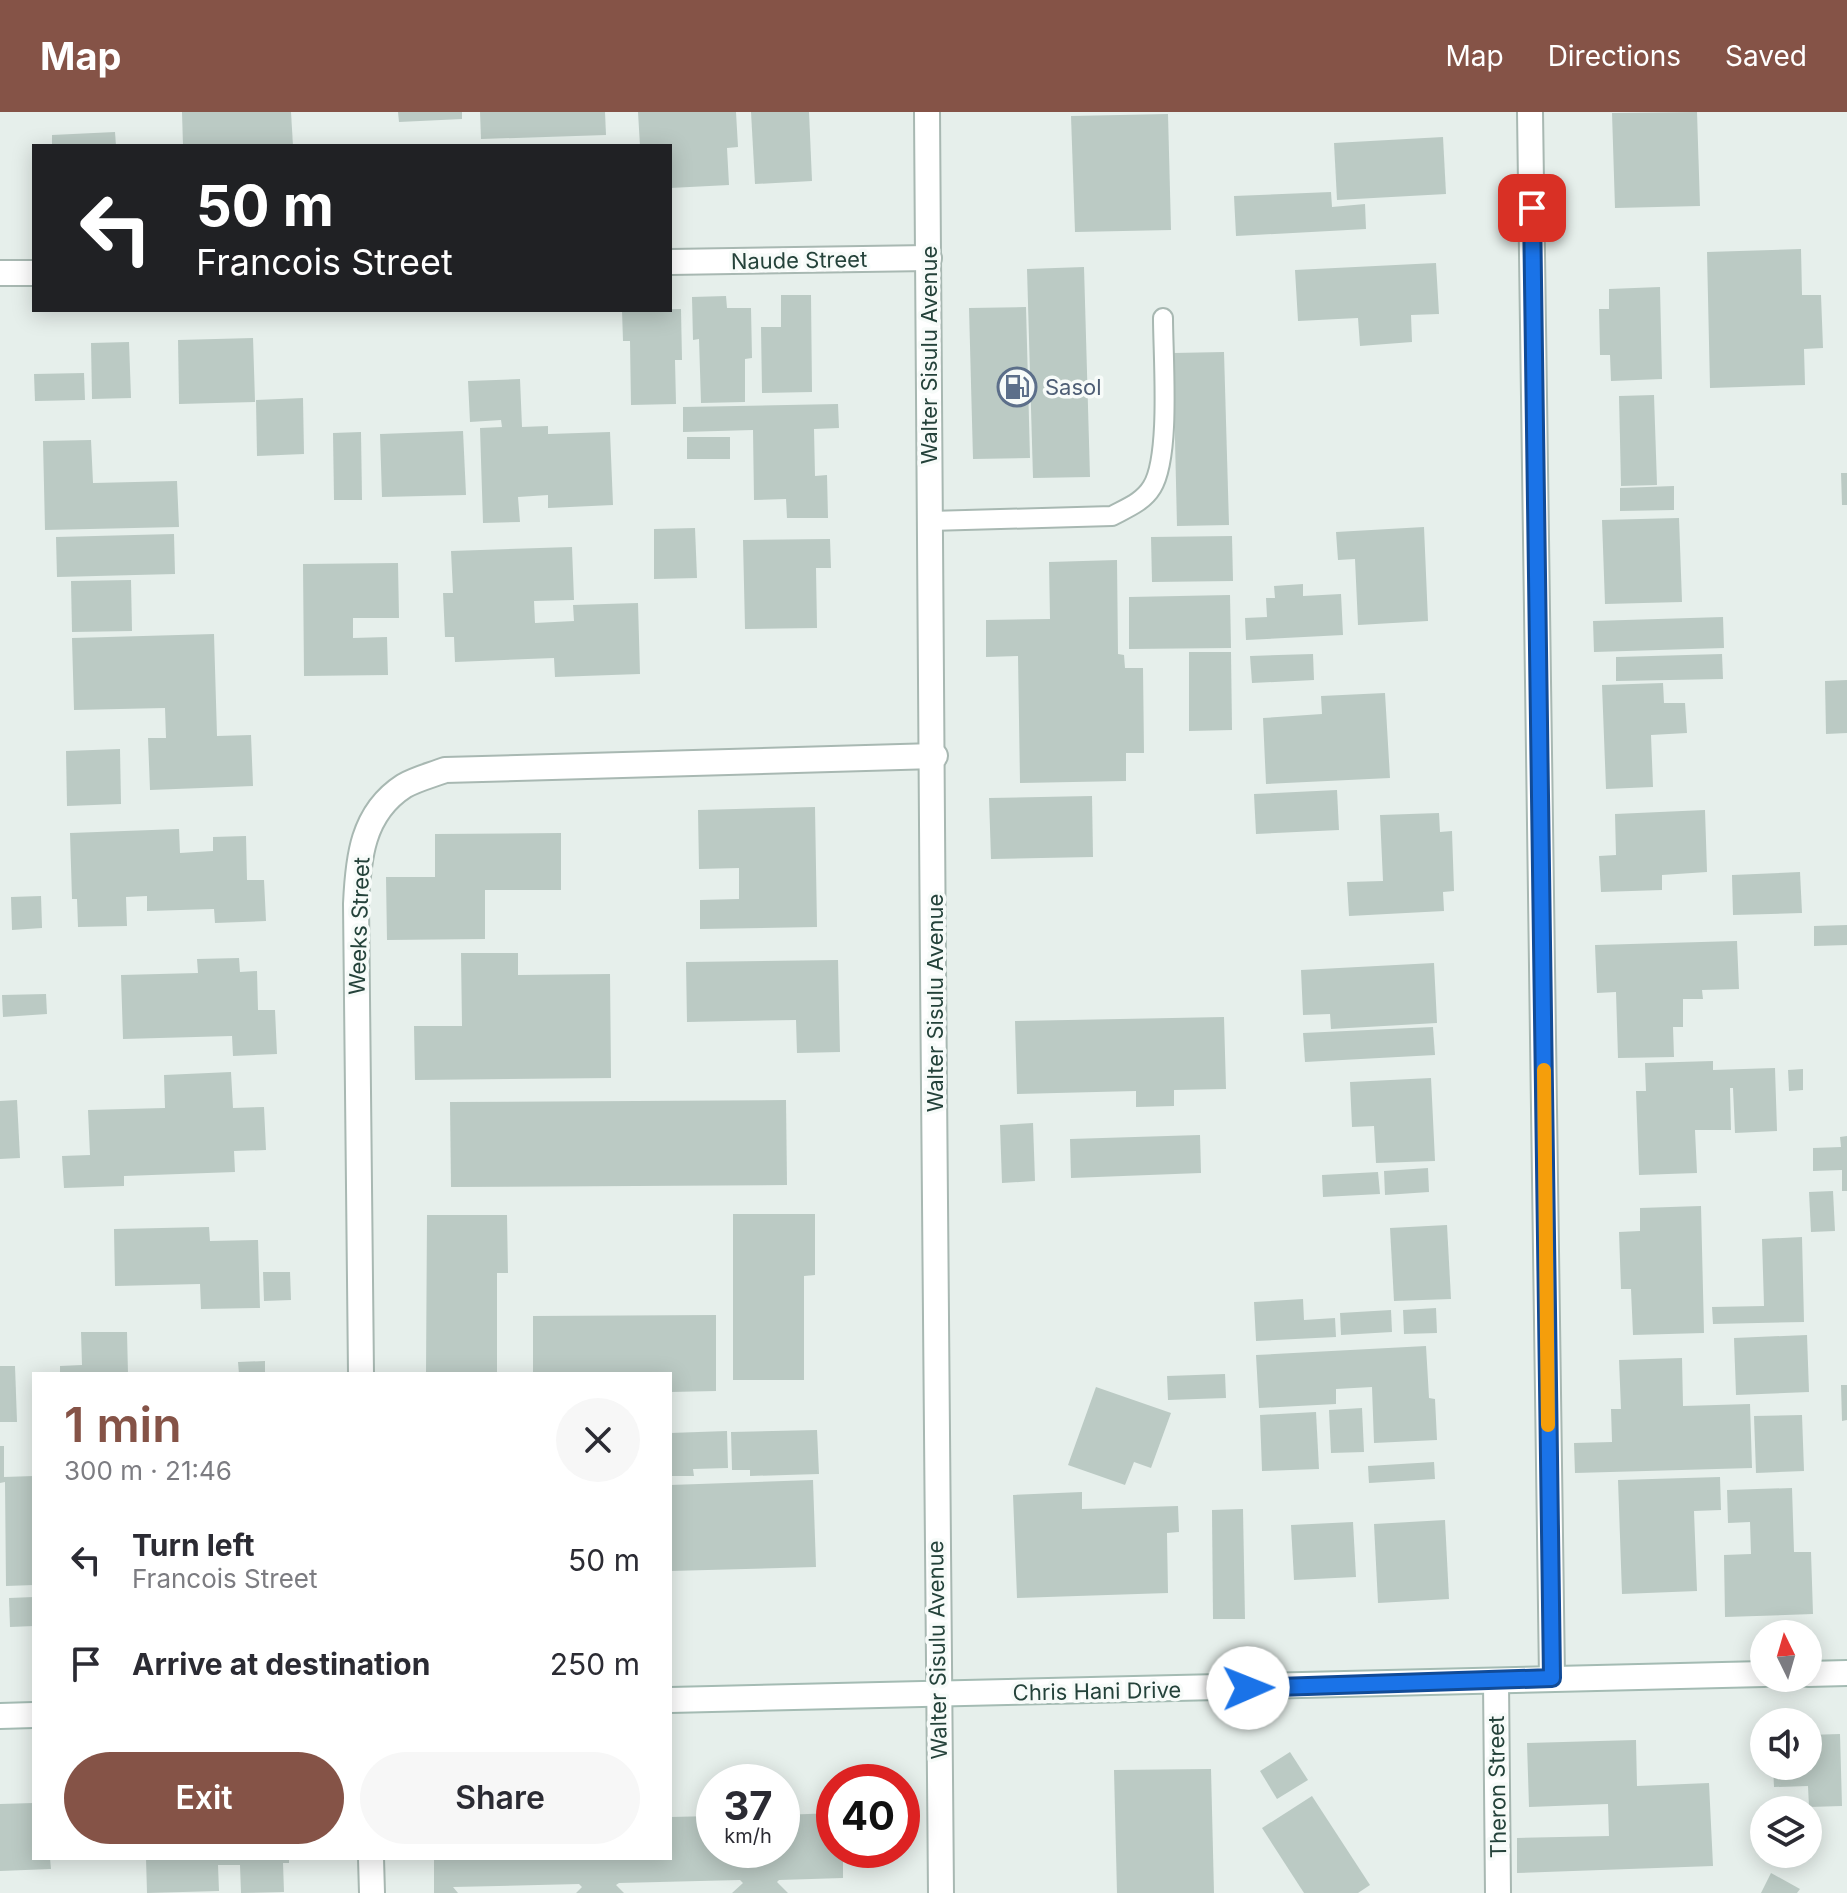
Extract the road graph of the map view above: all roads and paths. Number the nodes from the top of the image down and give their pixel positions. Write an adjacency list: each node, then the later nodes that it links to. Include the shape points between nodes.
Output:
1 (927, 112): 3 (street, Walter Sisulu Avenue)
2 (1530, 112): 14 (street)
3 (929, 258): 4 (street, Naude Street); 8 (street, Walter Sisulu Avenue)
4 (672, 262)
5 (0, 273): 6 (street)
6 (32, 273)
7 (1163, 318): 8 (lane, via 1165,428 1154,485 1139,502 1112,516)
8 (930, 521): 9 (street, Walter Sisulu Avenue)
9 (935, 756): 10 (street, Weeks Street, via 445,770 404,786 372,817 358,856 356,904); 16 (street, Walter Sisulu Avenue)
10 (361, 1372)
11 (1847, 1673): 13 (street)
12 (1750, 1674): 14 (street, Chris Hani Drive)
13 (1822, 1674)
14 (1552, 1678): 15 (street, Chris Hani Drive)
15 (1496, 1682): 16 (street, Chris Hani Drive); 23 (street, Theron Street)
16 (939, 1695): 17 (street, Chris Hani Drive); 22 (street, Walter Sisulu Avenue)
17 (672, 1700)
18 (32, 1715): 19 (street)
19 (0, 1716)
20 (371, 1860): 21 (street)
21 (372, 1893)
22 (941, 1893)
23 (1498, 1893)

